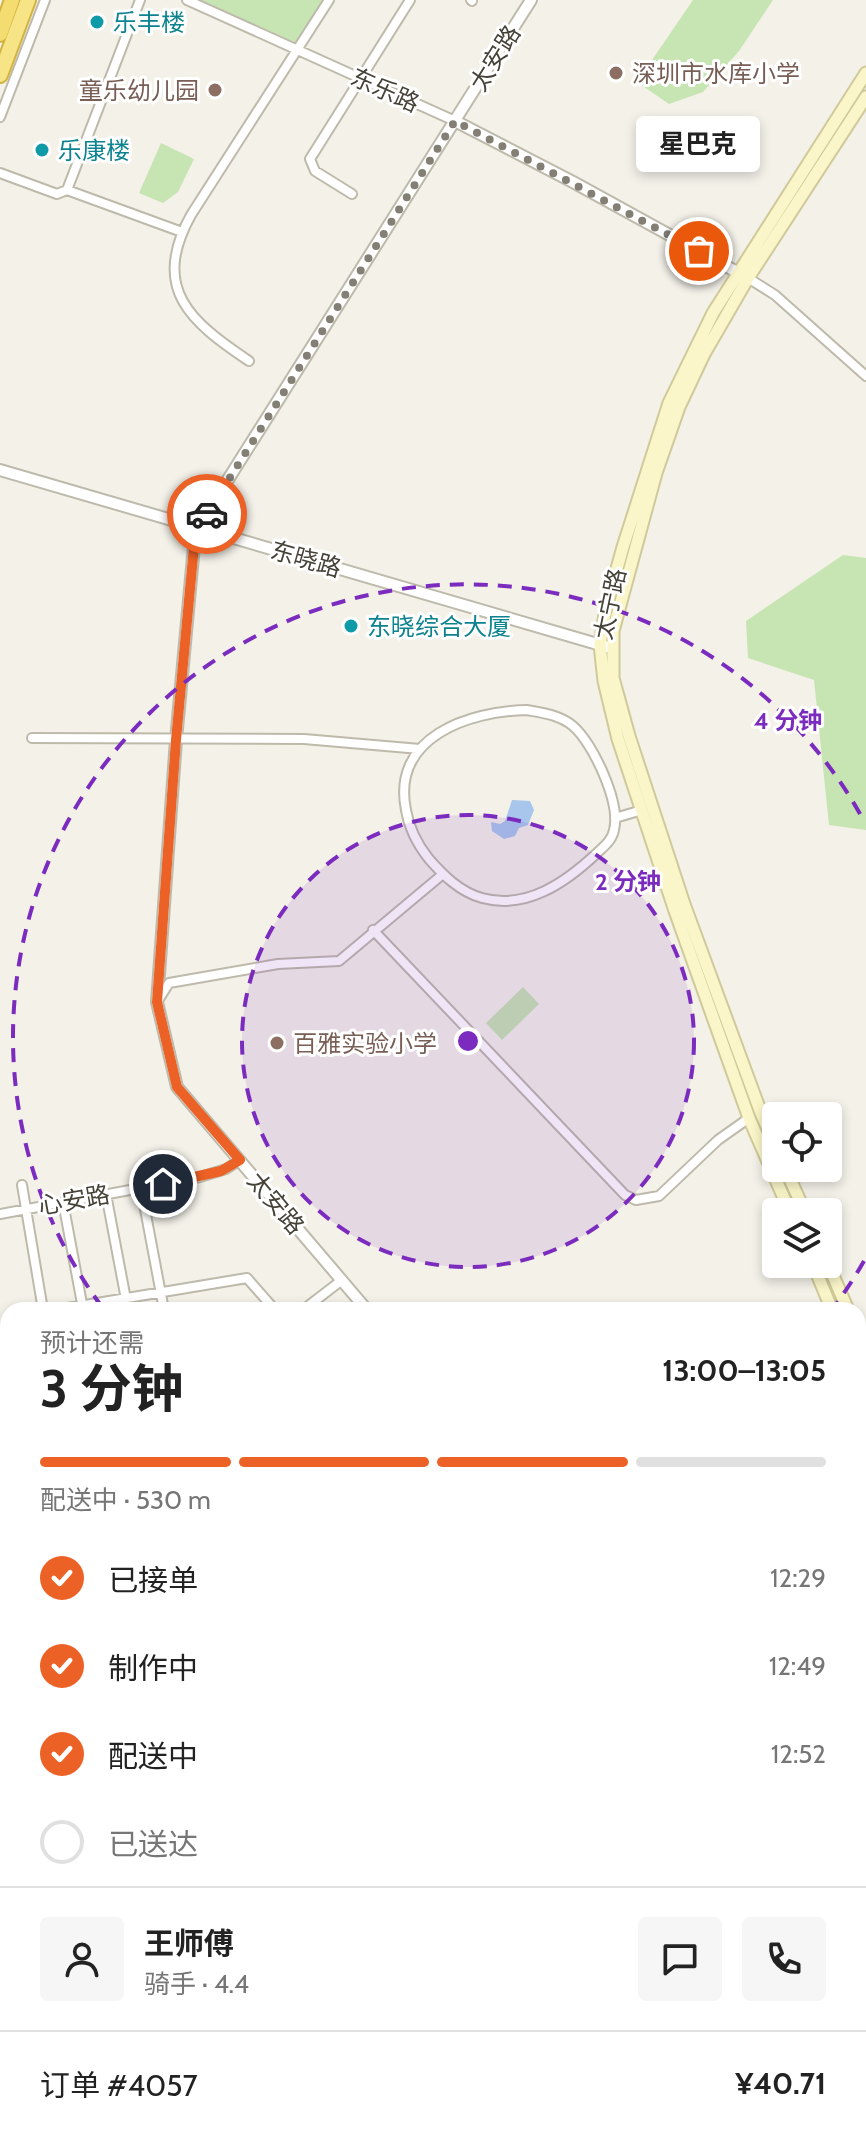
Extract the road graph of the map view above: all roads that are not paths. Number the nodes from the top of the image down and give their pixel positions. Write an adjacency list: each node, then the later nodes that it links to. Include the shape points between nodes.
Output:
1 (12, 0): 9 (highway)
2 (28, 0): 12 (highway)
3 (45, 0): 15 (street)
4 (140, 0): 18 (street)
5 (187, 0): 10 (street, 东乐路)
6 (329, 0): 10 (street)
7 (410, 0): 13 (street)
8 (531, 0): 16 (street, 太安路)
9 (0, 34)
10 (297, 51): 13 (street, 东乐路); 20 (street)
11 (866, 73): 21 (main road, 太宁路)
12 (0, 75)
13 (360, 79): 16 (street, 东乐路); 19 (street, via 310,159 315,171)
14 (866, 97): 21 (main road, 太宁路)
15 (0, 117)
16 (455, 121): 21 (street, 东乐路); 25 (street, 太安路)
17 (0, 173): 18 (street, via 57,194)
18 (67, 190): 20 (street)
19 (352, 194)
20 (182, 232): 22 (street, via 174,269 179,295 193,319)
21 (743, 276): 23 (street, via 775,295); 26 (main road, 太宁路, via 699,340 669,403 606,608)
22 (249, 361)
23 (866, 376)
24 (0, 470): 25 (street, 东晓路)
25 (198, 527): 26 (street, 东晓路); 28 (street, 太安路)
26 (606, 647): 30 (main road, 太宁路, via 604,681); 35 (main road, 太宁路, via 684,904)
27 (32, 738): 28 (street)
28 (176, 740): 29 (street, via 304,739); 34 (street, 太安路)
29 (420, 749): 31 (street, via 478,715 527,710 552,715 585,739 602,772); 32 (street, via 404,776 405,806 416,840)
30 (642, 810): 31 (street); 36 (main road, 太宁路)
31 (615, 818): 32 (street, via 610,841 546,892 507,900 480,898)
32 (443, 874): 33 (street)
33 (373, 930): 34 (street, via 339,961 278,964 169,983); 36 (street, via 625,1195 636,1200 659,1196)
34 (157, 1002): 37 (street, 太安路, via 177,1087)
35 (762, 1115)
36 (749, 1118): 41 (main road, 太宁路)
37 (240, 1160): 39 (street, 心安路, via 212,1174); 47 (street, 太安路)
38 (22, 1185): 43 (street)
39 (141, 1188): 40 (street, 心安路); 48 (street)
40 (106, 1194): 42 (street, 心安路); 49 (street)
41 (784, 1198)
42 (63, 1202): 43 (street, 心安路); 51 (street)
43 (26, 1209): 44 (street, 心安路); 50 (street)
44 (0, 1214)
45 (819, 1278): 58 (main road)
46 (834, 1278): 59 (main road)
47 (342, 1280): 56 (street); 57 (street, 太安路)
48 (160, 1293): 49 (street); 54 (street); 55 (street, via 247,1278)
49 (126, 1298): 52 (street); 53 (street)
50 (42, 1302)
51 (82, 1302)
52 (109, 1302)
53 (127, 1302)
54 (162, 1302)
55 (268, 1302)
56 (313, 1302)
57 (360, 1302)
58 (829, 1302)
59 (845, 1302)

